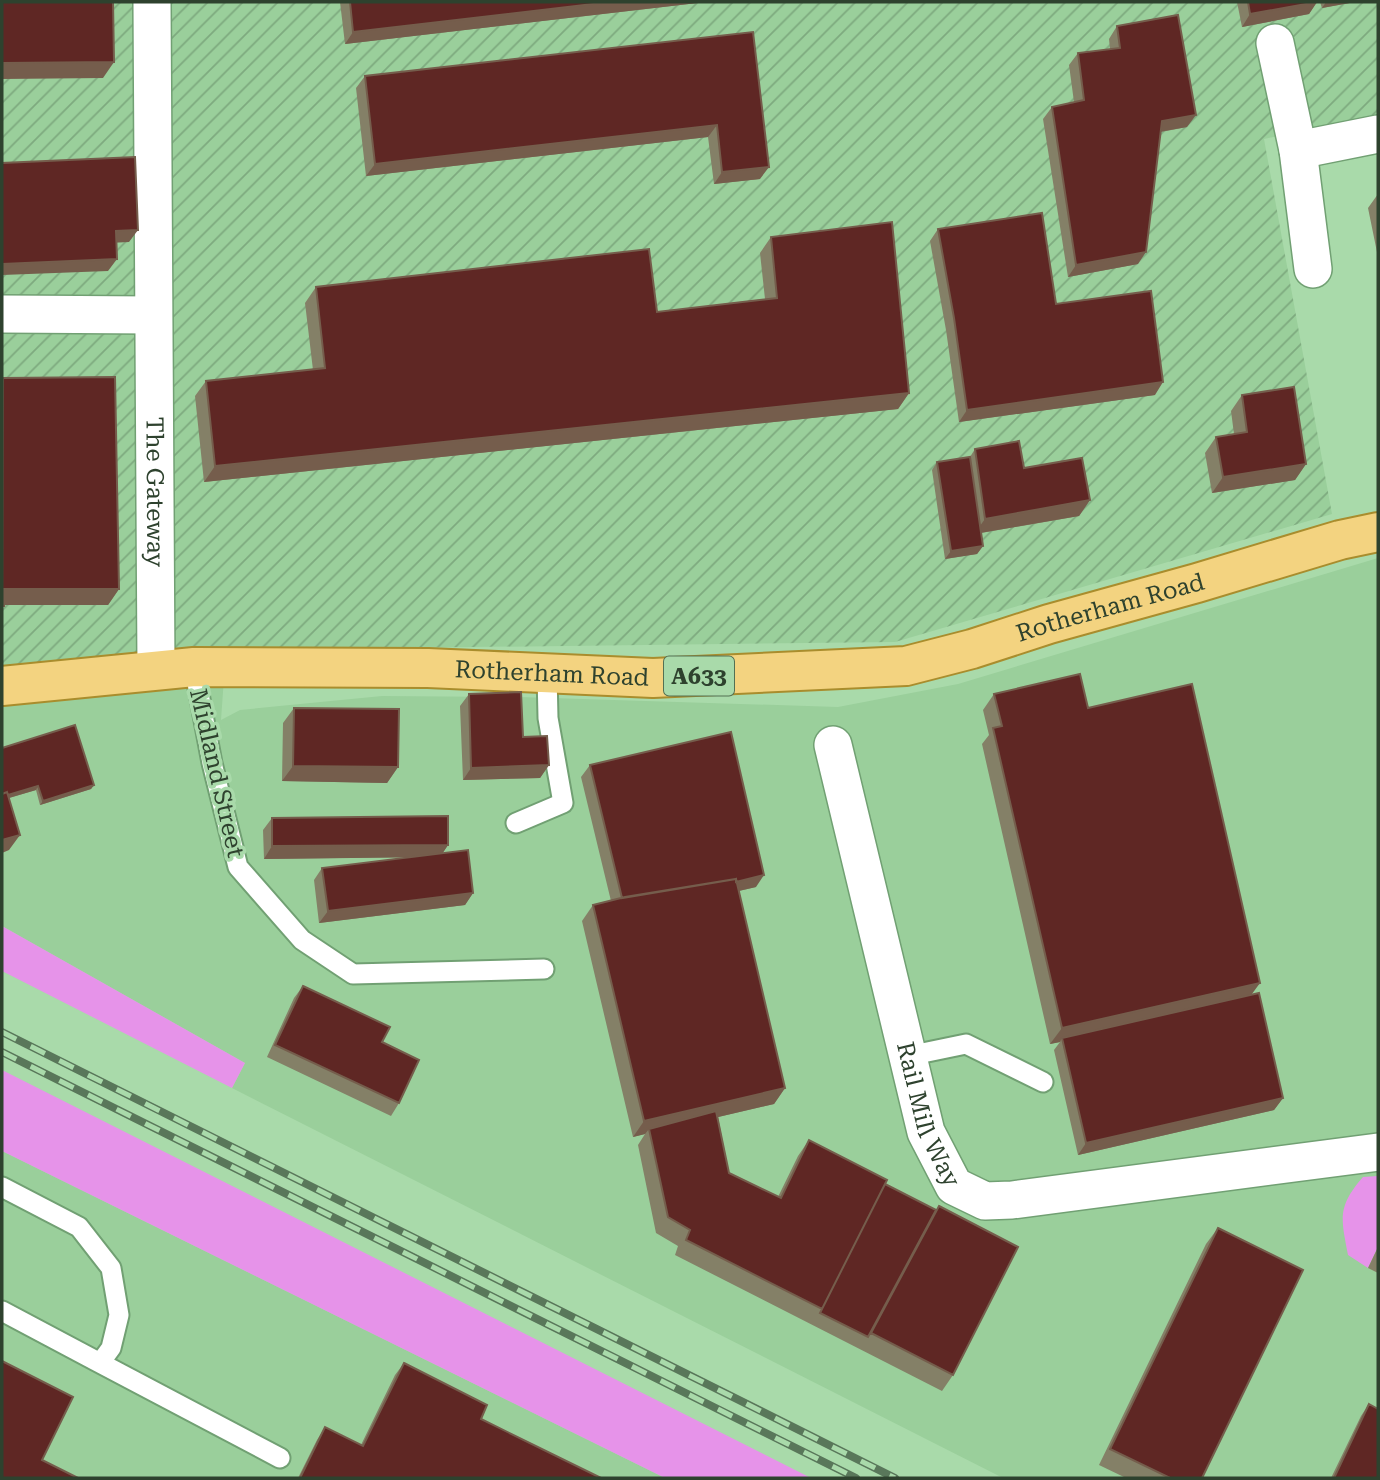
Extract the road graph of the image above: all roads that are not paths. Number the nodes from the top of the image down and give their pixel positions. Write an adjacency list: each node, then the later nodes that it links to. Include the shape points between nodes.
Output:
1 (152, 2): 7 (street, The Gateway)
2 (1275, 43): 4 (street)
3 (1378, 134): 4 (street)
4 (1298, 150): 5 (street)
5 (1312, 269)
6 (2, 314): 7 (street)
7 (153, 316): 10 (street, The Gateway)
8 (1378, 531): 11 (main road, Rotherham Road / A633, via 905,666 653,678)
9 (194, 667): 10 (main road, Rotherham Road / A633); 11 (main road, Rotherham Road / A633, via 428,668); 15 (lane, Midland Street, via 238,867 302,940 353,974)
10 (156, 669): 12 (main road, Rotherham Road / A633)
11 (547, 674): 14 (lane, via 548,718 564,803)
12 (2, 686)
13 (834, 745): 16 (street, Rail Mill Way)
14 (516, 822)
15 (544, 969)
16 (908, 1056): 17 (lane, via 966,1044); 18 (street, Rail Mill Way, via 926,1132 954,1186 985,1201)
17 (1043, 1082)
18 (1378, 1152)
19 (2, 1187): 21 (lane, via 79,1227 111,1268 119,1315 111,1348)
20 (2, 1311): 21 (lane)
21 (100, 1363): 22 (lane)
22 (279, 1458)

